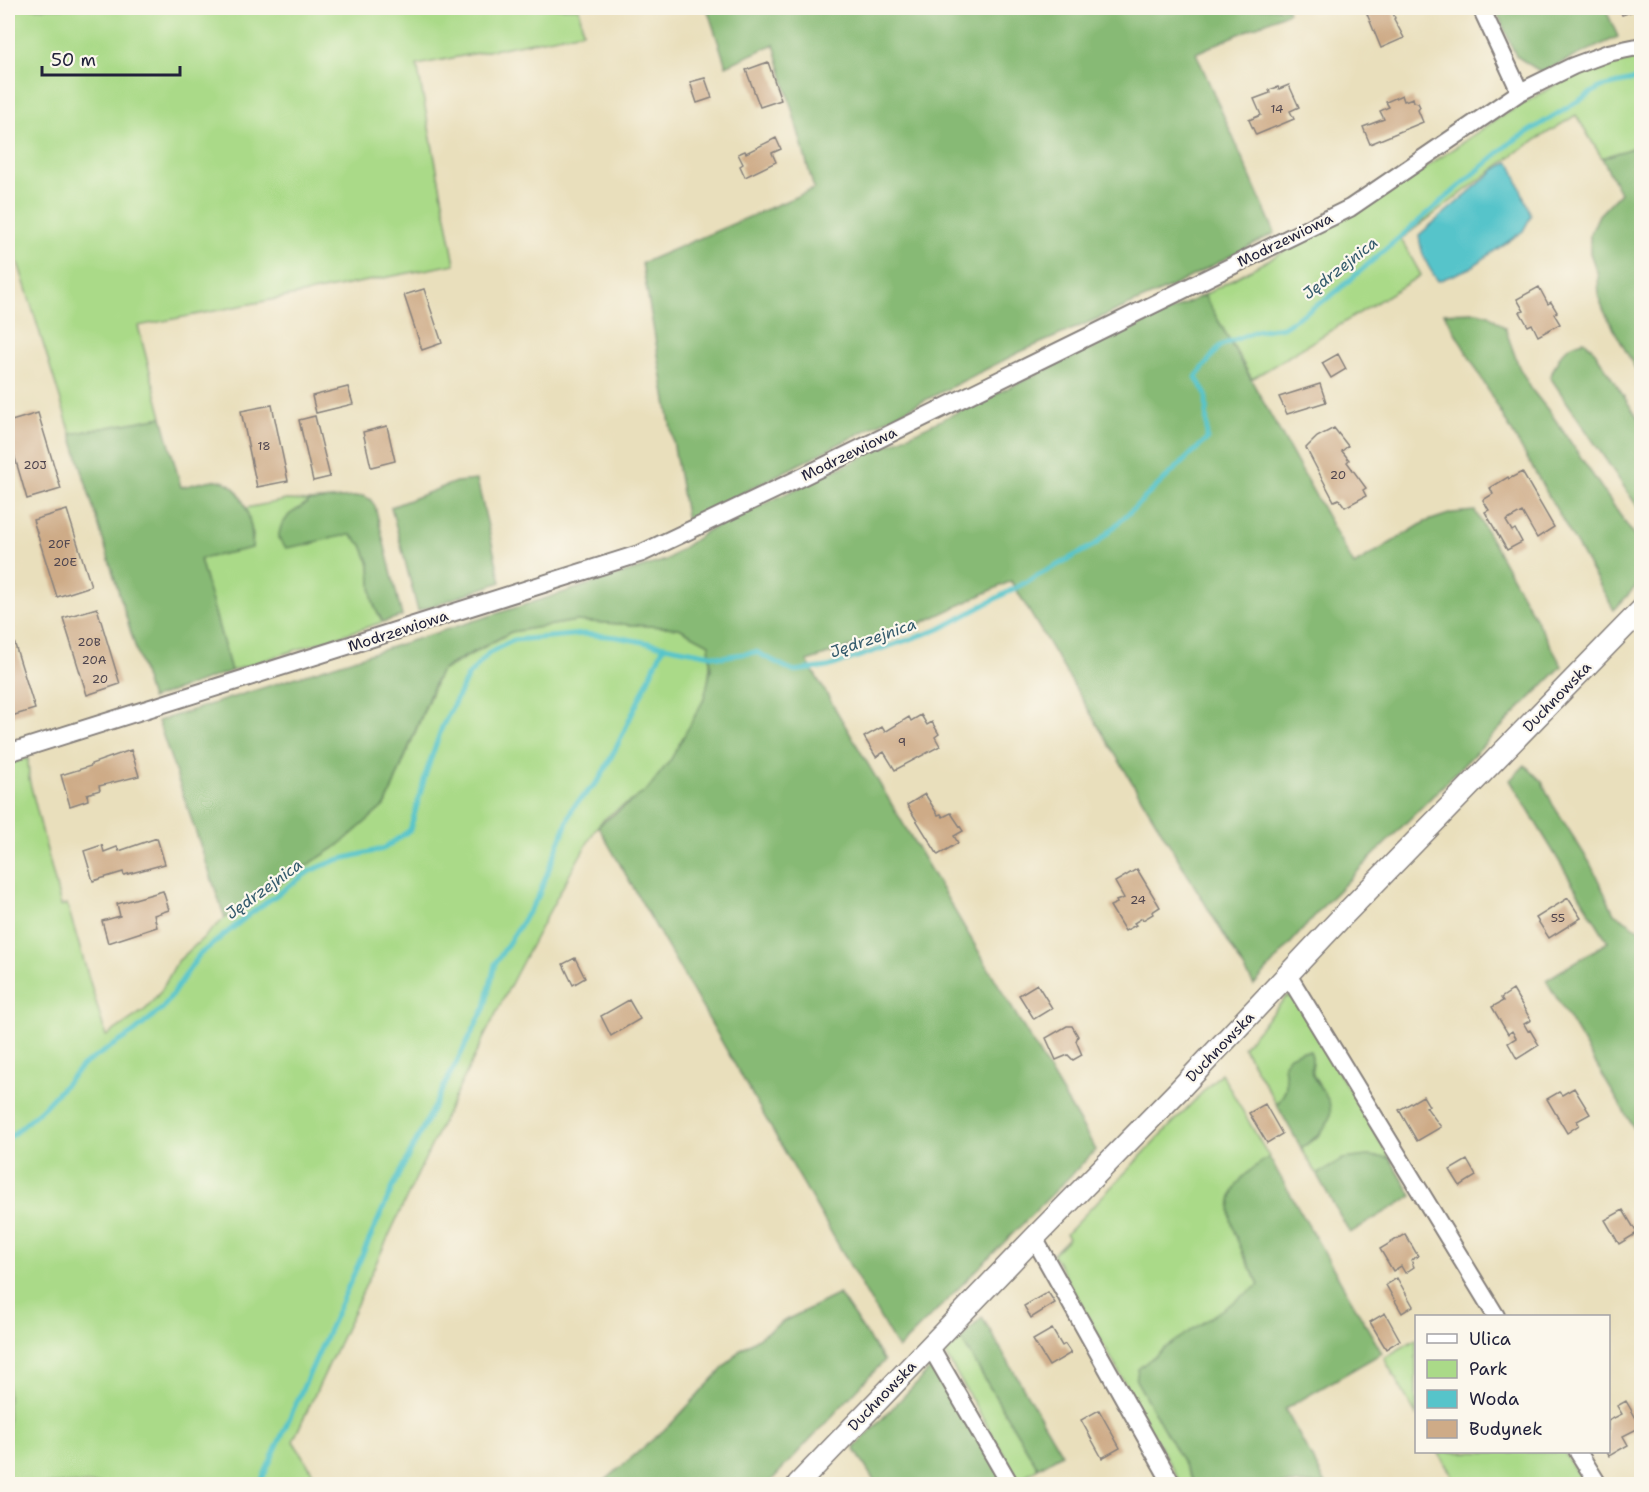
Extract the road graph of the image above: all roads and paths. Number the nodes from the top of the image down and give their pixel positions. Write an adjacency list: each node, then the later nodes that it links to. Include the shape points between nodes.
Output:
1 (1481, 8): 3 (street)
2 (1641, 46): 3 (street, Modrzewiowa, via 1573,66)
3 (1520, 92): 5 (street, Modrzewiowa, via 1350,207 642,553)
4 (1641, 609): 6 (street, Duchnowska)
5 (8, 753)
6 (1288, 975): 7 (street, Duchnowska); 8 (street)
7 (1034, 1238): 9 (street, Duchnowska); 13 (street)
8 (1495, 1315)
9 (930, 1346): 11 (street, Duchnowska); 12 (street)
10 (1579, 1453): 14 (street)
11 (798, 1485)
12 (1010, 1485)
13 (1172, 1485)
14 (1598, 1485)

